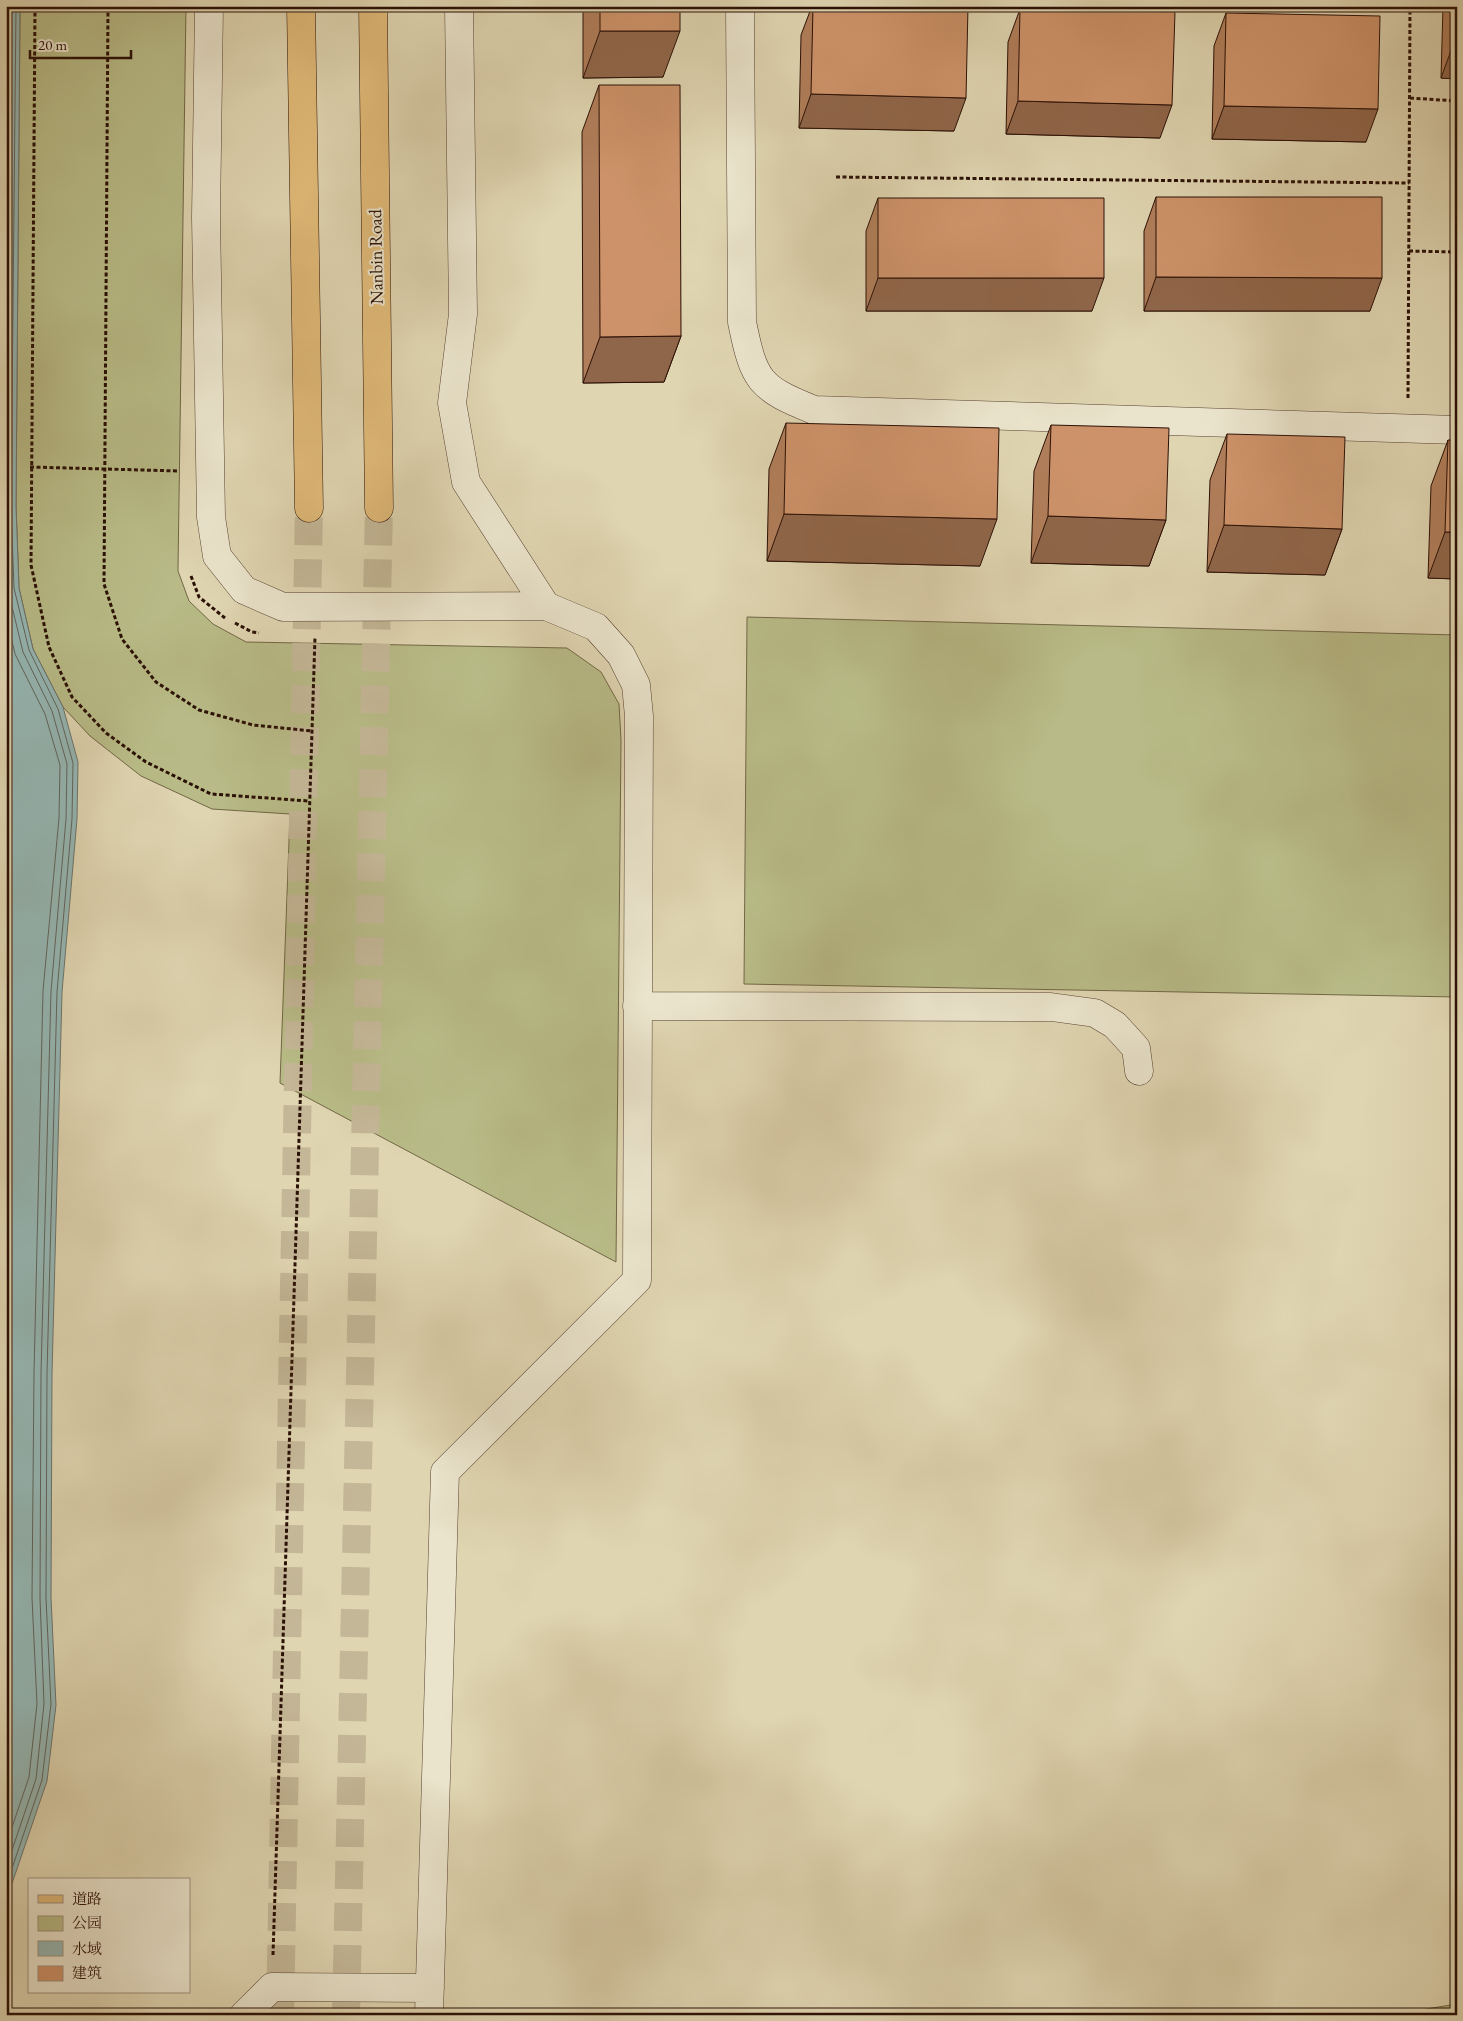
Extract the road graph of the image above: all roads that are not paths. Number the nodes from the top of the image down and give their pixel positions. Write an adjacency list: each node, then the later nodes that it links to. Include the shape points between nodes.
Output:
1 (209, 6): 9 (street, via 206,217 210,517 217,556 244,590 283,607)
2 (301, 6): 7 (main road)
3 (373, 6): 8 (main road, Nanbin Road)
4 (459, 6): 9 (street, via 463,314 452,403 466,482)
5 (740, 6): 6 (street, via 742,322 749,357 762,382 784,398 814,410)
6 (1457, 430)
7 (309, 508)
8 (379, 508)
9 (546, 606): 10 (street, via 596,627 621,655 636,686 639,716)
10 (637, 1006): 11 (street, via 1050,1007 1095,1013 1115,1025 1136,1048); 12 (street, via 637,1280 444,1472)
11 (1139, 1071)
12 (430, 1988): 13 (street, via 272,1987); 14 (street)
13 (244, 2015)
14 (429, 2015)

